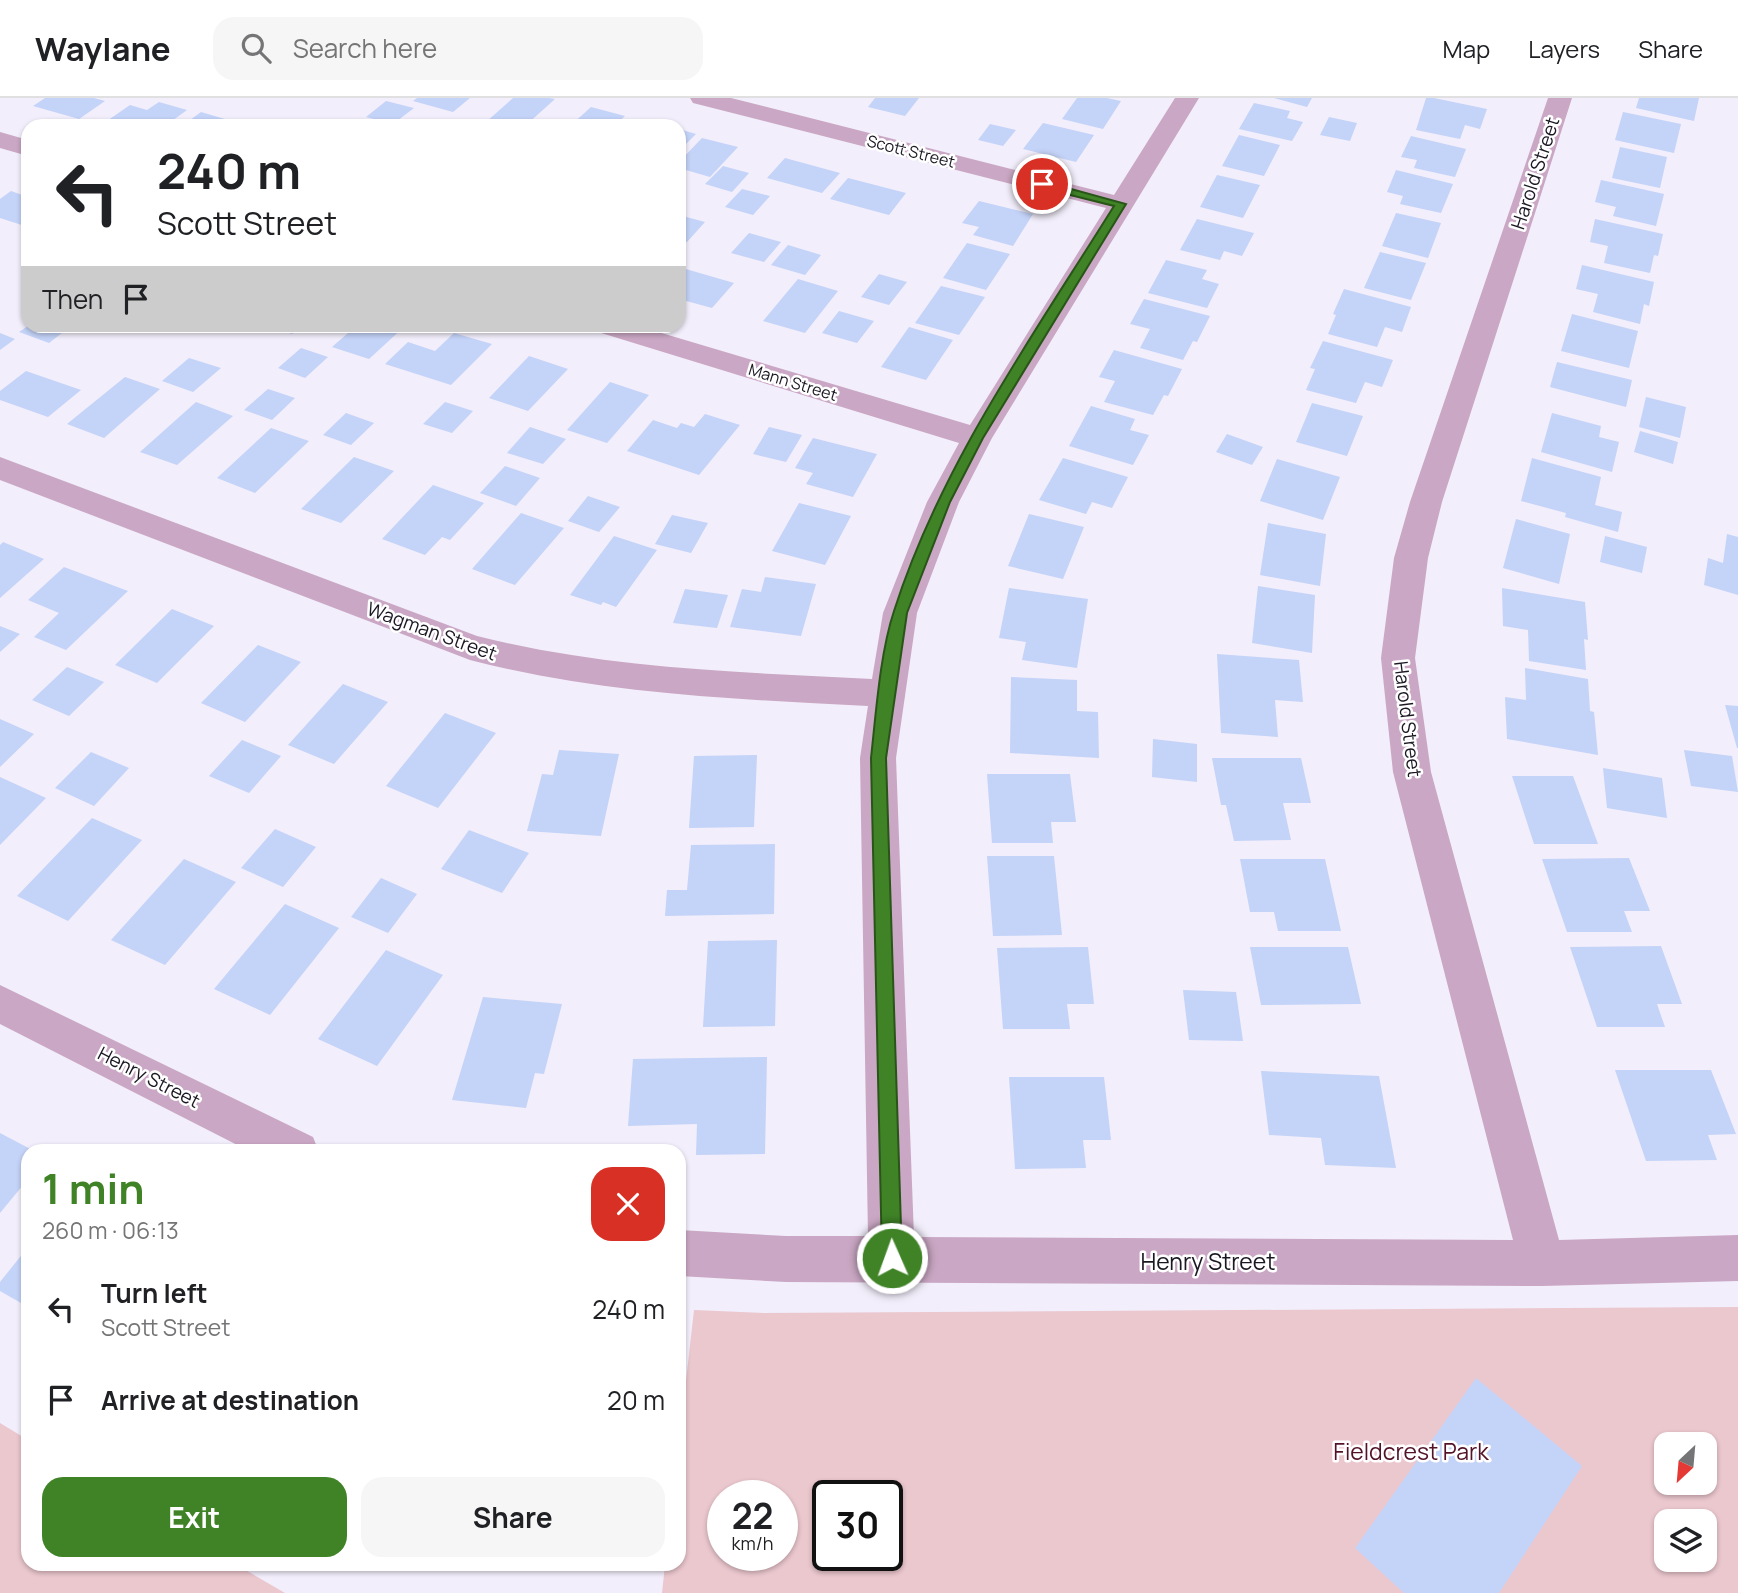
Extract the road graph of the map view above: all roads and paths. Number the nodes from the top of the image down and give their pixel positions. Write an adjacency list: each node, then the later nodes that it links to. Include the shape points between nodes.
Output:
1 (702, 98): 5 (street, Scott Street)
2 (801, 98): 5 (street)
3 (1187, 98): 8 (street)
4 (1560, 98): 18 (street, Harold Street, via 1426,502 1411,558 1398,658 1412,772)
5 (782, 118): 8 (street, Scott Street)
6 (0, 140): 7 (street)
7 (21, 146)
8 (1121, 204): 10 (street)
9 (631, 333): 10 (street, Mann Street)
10 (977, 438): 12 (street, via 919,558 900,613)
11 (0, 468): 12 (street, Wagman Street, via 508,658 661,680)
12 (886, 693): 16 (street, via 878,758)
13 (0, 1003): 14 (street, Henry Street)
14 (281, 1144)
15 (686, 1253): 16 (street, Henry Street)
16 (892, 1258): 18 (street, Henry Street)
17 (1738, 1258): 18 (street, Henry Street)
18 (1542, 1263)

